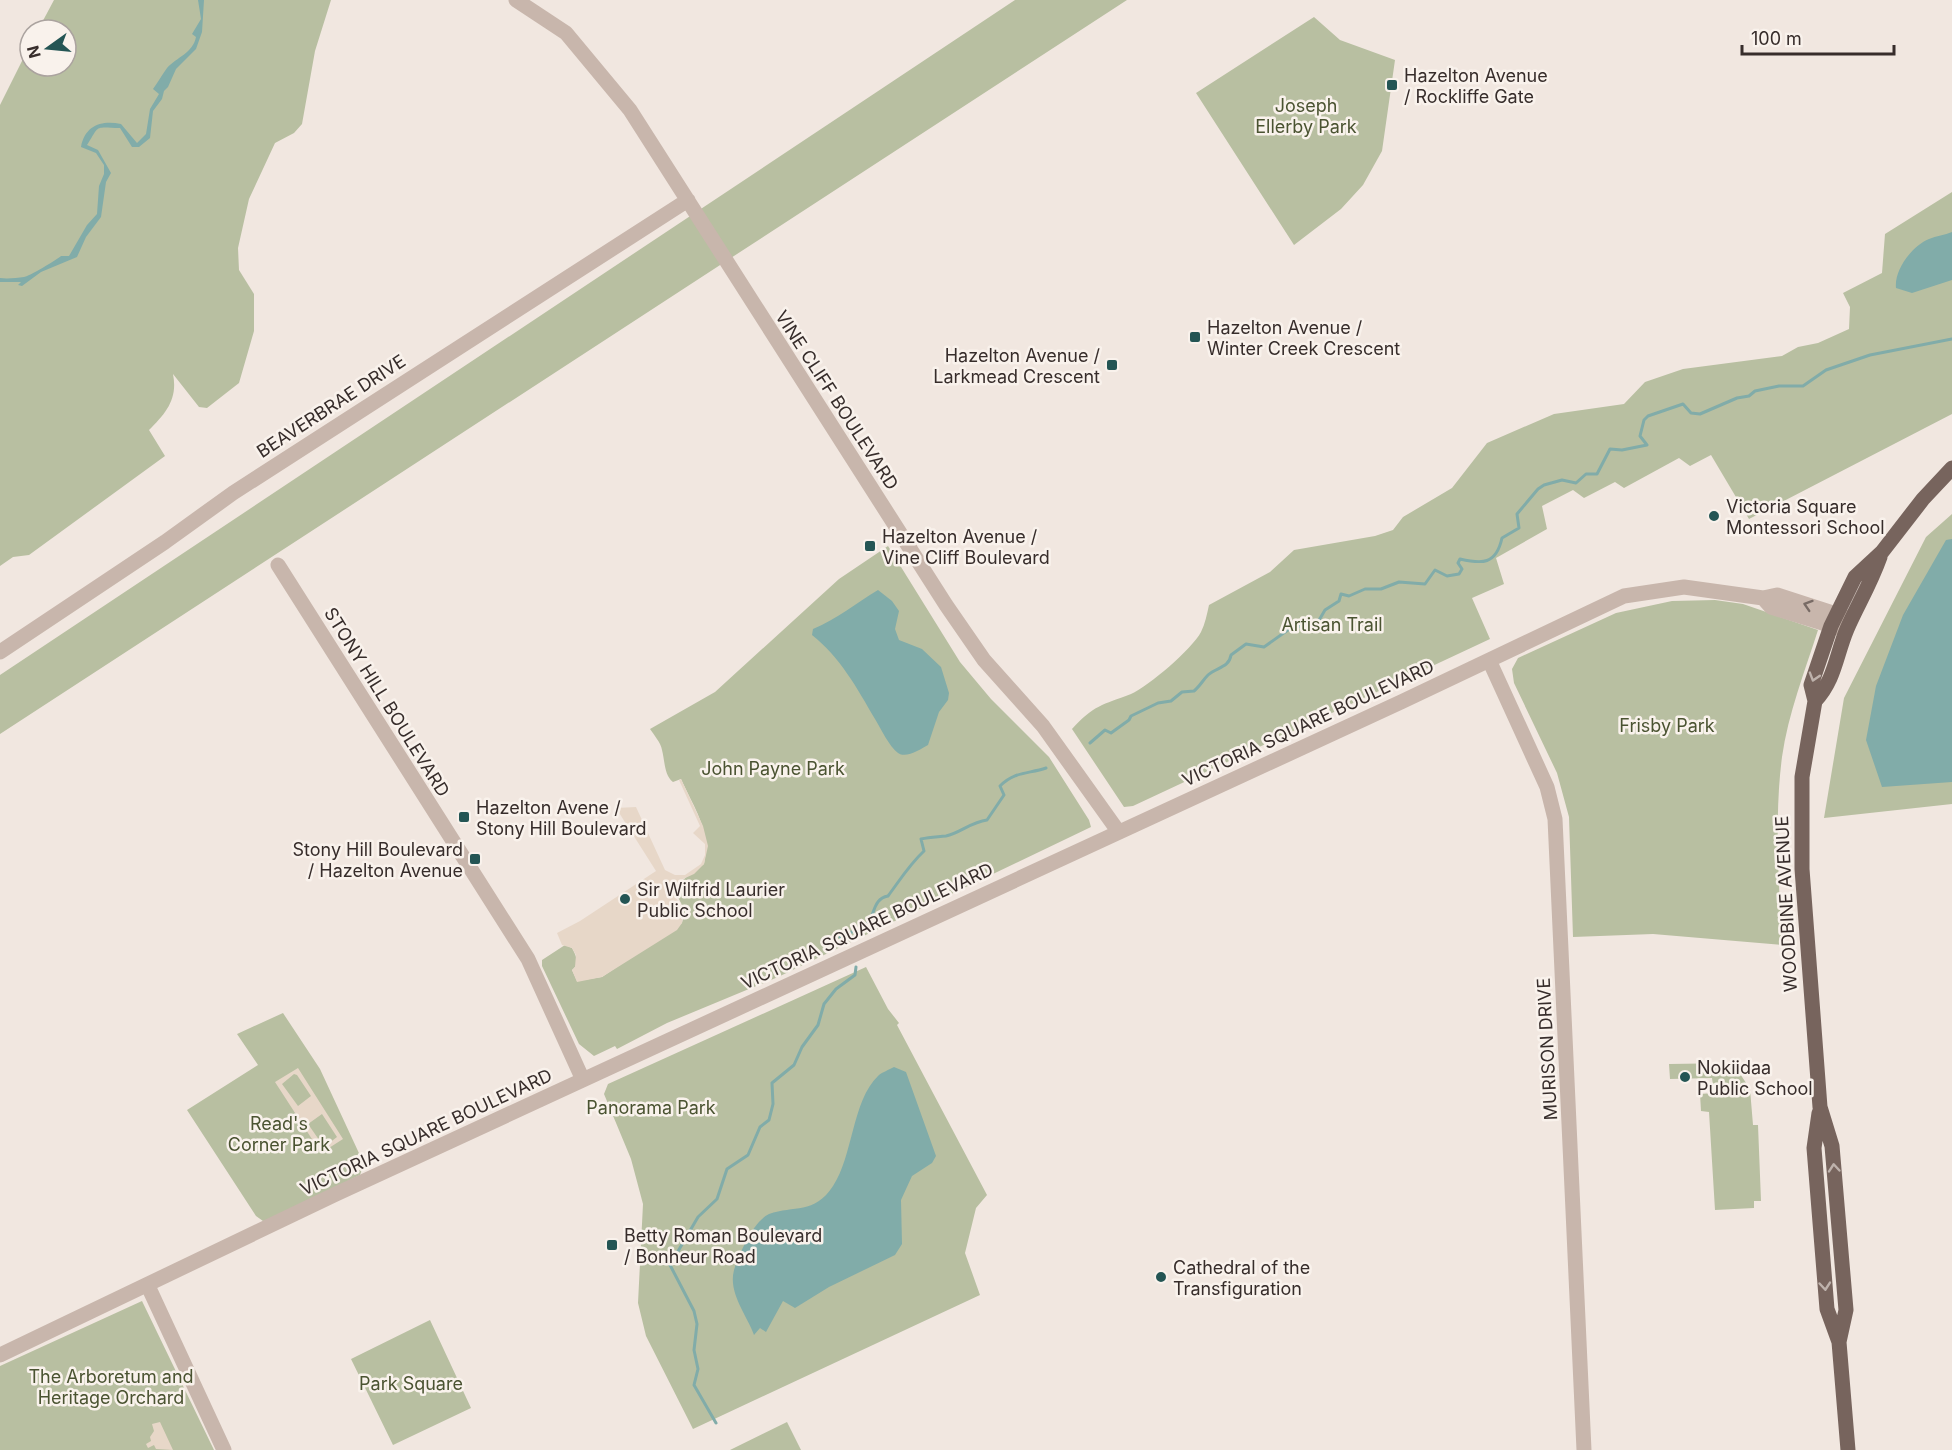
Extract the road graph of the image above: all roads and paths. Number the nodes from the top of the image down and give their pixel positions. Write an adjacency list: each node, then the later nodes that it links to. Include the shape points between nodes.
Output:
1 (516, 0): 2 (street, VINE CLIFF BOULEVARD, via 566,33 600,71)
2 (688, 200): 8 (street, BEAVERBRAE DRIVE, via 233,493 174,537); 11 (street, VINE CLIFF BOULEVARD, via 978,651 1043,726)
3 (1952, 468): 4 (main road, WOODBINE AVENUE)
4 (1882, 552): 6 (main road, WOODBINE AVENUE, via 1855,577); 7 (main road, WOODBINE AVENUE)
5 (278, 565): 12 (street, STONY HILL BOULEVARD, via 523,951)
6 (1834, 620): 7 (street, VICTORIA SQUARE BOULEVARD); 9 (street, VICTORIA SQUARE BOULEVARD, via 1777,595 1763,598 1684,587 1624,596); 10 (main road, WOODBINE AVENUE, one-way to 10, via 1811,685)
7 (1849, 625): 10 (main road, WOODBINE AVENUE, via 1828,688)
8 (0, 652)
9 (1488, 660): 11 (street, VICTORIA SQUARE BOULEVARD); 16 (street, MURISON DRIVE, via 1547,787 1555,819)
10 (1815, 701): 17 (main road, WOODBINE AVENUE, via 1802,777 1800,821 1806,952 1820,1107 1815,1158 1827,1309 1839,1342)
11 (1118, 831): 12 (street, VICTORIA SQUARE BOULEVARD)
12 (583, 1080): 13 (street, VICTORIA SQUARE BOULEVARD)
13 (148, 1286): 14 (street, VICTORIA SQUARE BOULEVARD); 15 (street)
14 (0, 1354)
15 (224, 1450)
16 (1584, 1450)
17 (1848, 1450)

